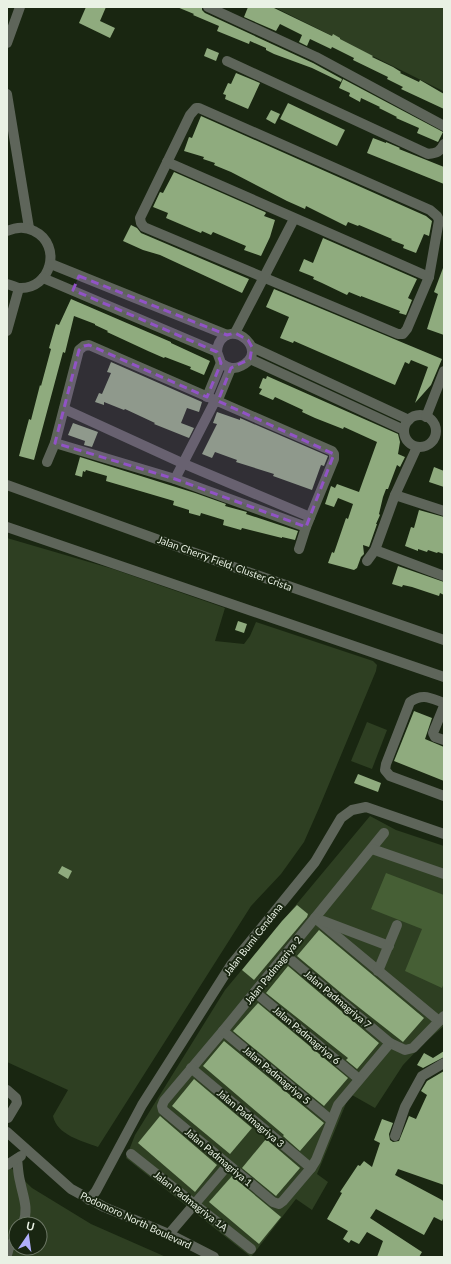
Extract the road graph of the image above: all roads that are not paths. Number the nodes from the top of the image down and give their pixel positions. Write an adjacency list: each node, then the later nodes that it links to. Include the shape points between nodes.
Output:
1 (20, 7): 4 (street)
2 (208, 7): 3 (street)
3 (222, 10): 7 (street, via 316,56)
4 (7, 43)
5 (227, 61): 8 (street, via 428,154 441,150)
6 (7, 94): 11 (street)
7 (444, 126)
8 (444, 144)
9 (167, 162): 10 (street); 15 (street, via 190,115 194,109 199,108 430,210 439,220); 16 (street, via 140,218 141,223)
10 (294, 219): 15 (street); 16 (street)
11 (29, 228): 12 (street, via 21,227); 13 (street, via 40,234 47,242)
12 (7, 231)
13 (51, 264): 14 (street); 17 (street)
14 (79, 276): 20 (street); 22 (street)
15 (429, 276): 16 (street, via 407,329 402,334)
16 (265, 277): 22 (street)
17 (44, 278): 19 (street, via 32,286); 20 (street)
18 (7, 284): 19 (street)
19 (18, 288): 21 (street)
20 (73, 290): 24 (street)
21 (7, 331)
22 (231, 334): 23 (street, via 243,336); 24 (street, via 219,342)
23 (252, 347): 25 (street); 32 (street)
24 (217, 352): 26 (street)
25 (250, 359): 27 (street, via 237,368); 33 (street)
26 (221, 363): 27 (street); 29 (street)
27 (231, 368): 29 (street)
28 (444, 370): 31 (street)
29 (213, 400): 30 (street, via 89,345 79,350); 38 (street); 43 (street, via 332,451 334,459)
30 (64, 409): 35 (street); 38 (street)
31 (426, 417): 32 (street, via 414,417); 34 (street, via 434,424)
32 (409, 420): 33 (street)
33 (404, 430): 36 (street, via 407,441)
34 (440, 436): 36 (street, via 423,447)
35 (55, 443): 37 (street); 39 (street)
36 (417, 447): 41 (street)
37 (47, 462)
38 (182, 463): 39 (street); 43 (street)
39 (175, 479): 43 (street)
40 (7, 485): 49 (street, Jalan Cherry Field, Cluster Crista)
41 (395, 495): 42 (street); 46 (street)
42 (444, 511)
43 (308, 522): 45 (street)
44 (7, 527): 50 (street)
45 (299, 549)
46 (375, 550): 47 (street); 48 (street)
47 (367, 561)
48 (444, 576)
49 (444, 640)
50 (444, 677)
51 (444, 704): 52 (street, via 433,733 435,737); 53 (street, via 426,696 410,702 386,770 390,776)
52 (444, 740)
53 (444, 796)
54 (384, 833): 56 (street, Jalan Padmagriya 2)
55 (444, 834): 82 (street, Jalan Bumi Cendana, via 366,807 352,810 341,818 315,862 231,965 142,1105)
56 (372, 848): 57 (street); 58 (street, Jalan Padmagriya 2)
57 (444, 874)
58 (315, 918): 60 (street); 61 (street, Jalan Padmagriya 2); 62 (street)
59 (398, 925): 60 (street)
60 (389, 946): 62 (street)
61 (285, 955): 63 (street, Jalan Padmagriya 2); 66 (street, Jalan Padmagriya 7)
62 (378, 971): 64 (street)
63 (255, 992): 65 (street, Jalan Padmagriya 2); 69 (street, Jalan Padmagriya 6)
64 (442, 1019): 66 (street, via 413,1048 405,1050)
65 (224, 1031): 68 (street, Jalan Padmagriya 2); 73 (street, Jalan Padmagriya 5)
66 (390, 1043): 69 (street)
67 (444, 1063): 75 (street, via 422,1076 405,1107)
68 (191, 1068): 71 (street, Jalan Padmagriya 2); 81 (street, Jalan Padmagriya 3)
69 (359, 1079): 73 (street, via 338,1104)
70 (7, 1090): 72 (street, via 16,1098 17,1103)
71 (162, 1106): 80 (street, Jalan Padmagriya 1)
72 (8, 1118)
73 (331, 1120): 81 (street)
74 (7, 1132): 76 (street, Podomoro North Boulevard)
75 (395, 1136)
76 (26, 1150): 78 (street); 82 (street, Podomoro North Boulevard, via 71,1189)
77 (131, 1154): 83 (street, Jalan Padmagriya 1A)
78 (17, 1159): 79 (street); 84 (street)
79 (7, 1165)
80 (228, 1165): 81 (street, Jalan Padmagriya 1, via 273,1202 279,1204); 83 (street)
81 (311, 1168)
82 (89, 1200): 85 (street, Podomoro North Boulevard)
83 (195, 1204): 85 (street); 86 (street, Jalan Padmagriya 1A)
84 (25, 1216)
85 (168, 1234): 87 (street, Podomoro North Boulevard)
86 (251, 1249)
87 (214, 1257)

